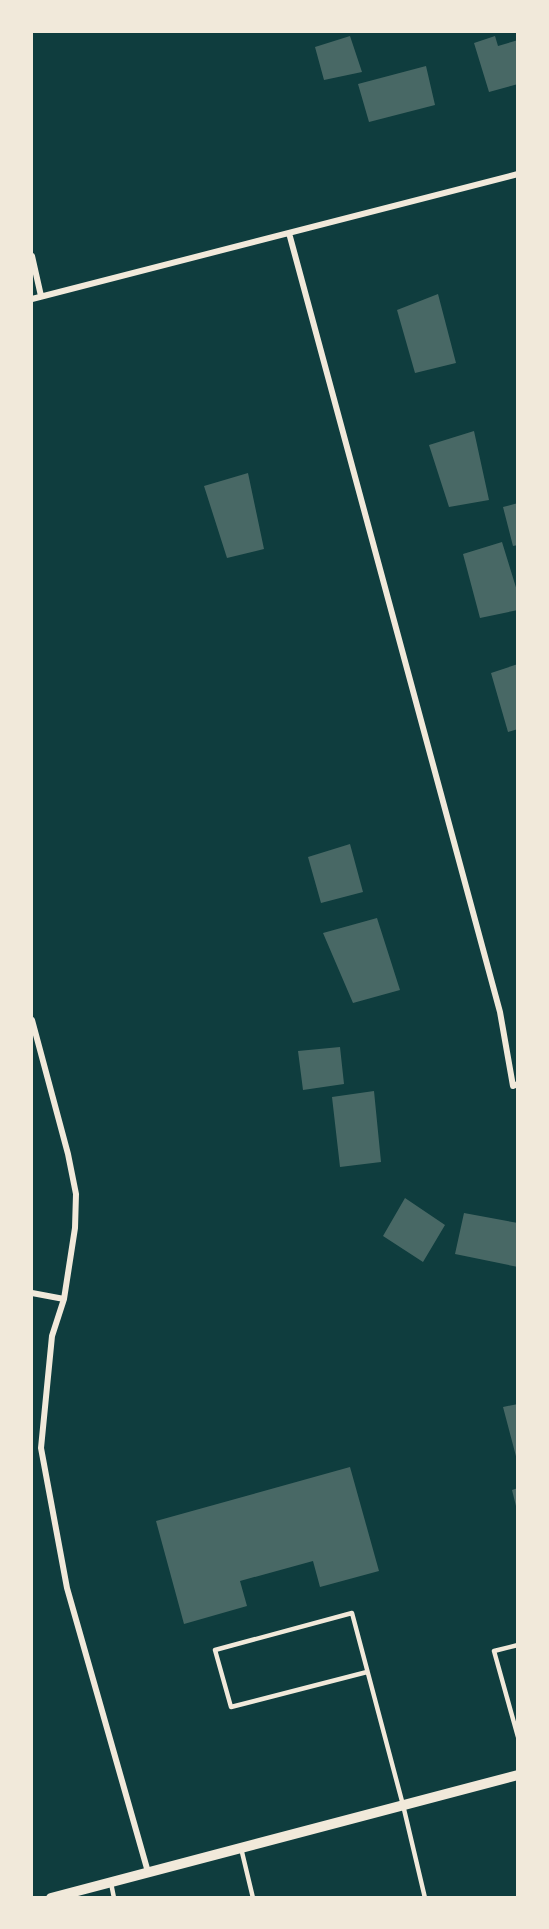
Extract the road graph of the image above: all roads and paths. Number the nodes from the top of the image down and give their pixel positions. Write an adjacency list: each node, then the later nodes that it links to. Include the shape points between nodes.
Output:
1 (518, 174): 2 (street)
2 (289, 233): 4 (street); 7 (street, via 500,1012)
3 (32, 256): 4 (street)
4 (41, 296): 5 (street)
5 (32, 299)
6 (32, 1020): 9 (street, via 76,1194)
7 (515, 1085)
8 (32, 1293): 9 (street)
9 (64, 1299): 16 (street, via 52,1336 41,1448 67,1588)
10 (518, 1645): 12 (lane, via 494,1651)
11 (368, 1672): 11 (lane, via 352,1613 215,1650 231,1707); 14 (lane)
12 (518, 1737)
13 (518, 1775): 14 (street)
14 (403, 1805): 15 (street); 21 (lane)
15 (241, 1847): 16 (street); 20 (lane)
16 (148, 1872): 17 (street)
17 (111, 1881): 18 (street); 19 (lane)
18 (51, 1898)
19 (114, 1898)
20 (253, 1898)
21 (425, 1898)

